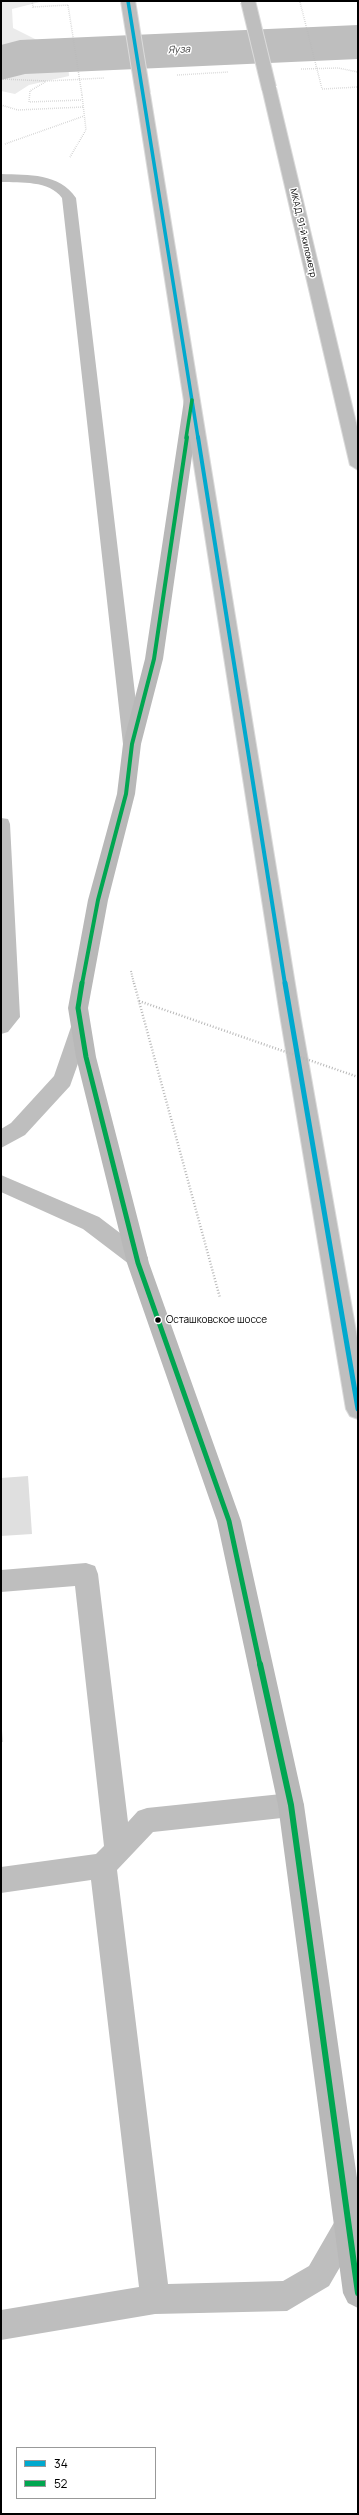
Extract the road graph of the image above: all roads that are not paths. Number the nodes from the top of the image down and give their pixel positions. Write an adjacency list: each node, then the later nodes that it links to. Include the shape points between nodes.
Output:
1 (128, 1): 4 (main road, bridge)
2 (248, 1): 5 (main road, МКАД, 91-й километр, bridge)
3 (1, 178): 6 (main road, via 55,183 65,190 69,198)
4 (192, 400): 6 (main road, via 154,659); 13 (main road, via 289,1007)
5 (358, 465)
6 (132, 744): 9 (main road, via 126,794 98,900 85,963 78,1008)
7 (1, 824): 8 (main road, via 10,1017)
8 (1, 1027)
9 (81, 1027): 10 (main road, via 63,1080 18,1129); 12 (main road, via 86,1057)
10 (1, 1140)
11 (1, 1183): 12 (main road, via 91,1223)
12 (138, 1258): 15 (main road, via 229,1521)
13 (358, 1409)
14 (1, 1581): 16 (main road, via 86,1574)
15 (291, 1805): 16 (main road, via 147,1820); 18 (main road)
16 (110, 1858): 17 (main road); 20 (main road)
17 (1, 1880)
18 (349, 2224): 19 (main road); 20 (main road, via 319,2276 287,2296)
19 (358, 2293)
20 (155, 2299): 21 (main road)
21 (1, 2325)

